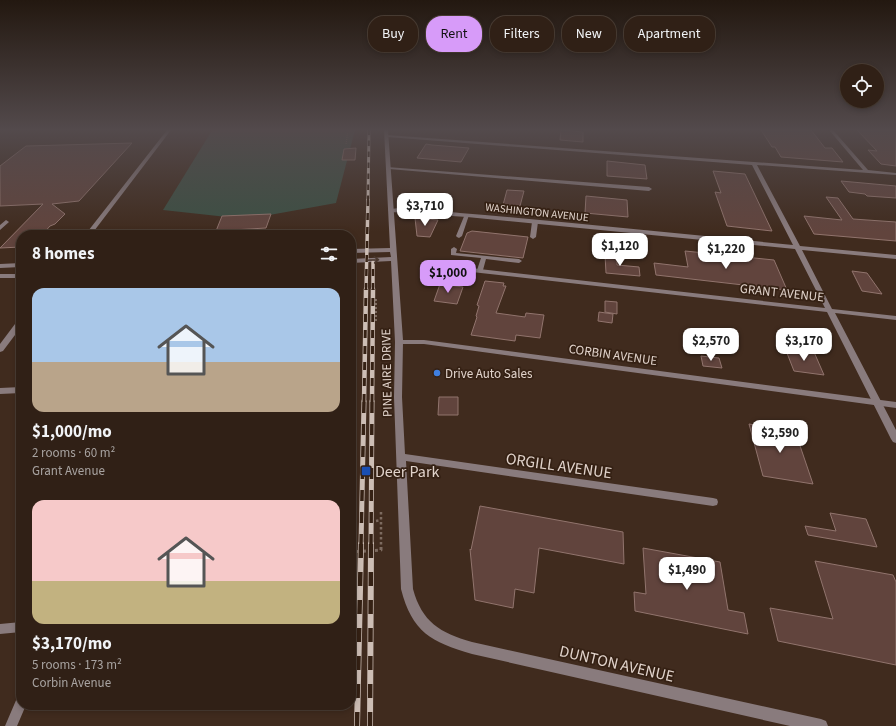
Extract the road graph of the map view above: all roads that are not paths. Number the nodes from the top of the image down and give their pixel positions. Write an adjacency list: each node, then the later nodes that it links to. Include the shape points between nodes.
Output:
1 (754, 163): 18 (street)
2 (143, 164): 15 (street)
3 (388, 164): 6 (street, PINE AIRE DRIVE)
4 (765, 164): 7 (street)
5 (860, 164): 7 (street)
6 (388, 168): 9 (street); 10 (street, PINE AIRE DRIVE)
7 (867, 172): 8 (street)
8 (896, 174)
9 (649, 189)
10 (391, 210): 11 (street, WASHINGTON AVENUE); 20 (street, PINE AIRE DRIVE)
11 (467, 215): 13 (street, WASHINGTON AVENUE); 16 (lane)
12 (6, 222): 14 (lane)
13 (535, 222): 17 (lane); 18 (street, WASHINGTON AVENUE)
14 (0, 228)
15 (92, 230)
16 (459, 236)
17 (533, 237)
18 (797, 247): 23 (street, WASHINGTON AVENUE); 33 (street)
19 (454, 249): 22 (lane, via 453,254)
20 (393, 250): 21 (street); 24 (street, PINE AIRE DRIVE)
21 (356, 251)
22 (484, 257): 26 (lane); 30 (lane)
23 (896, 257)
24 (394, 259): 25 (street, one-way to 24); 36 (street, PINE AIRE DRIVE)
25 (356, 261)
26 (519, 261)
27 (427, 265): 30 (street, GRANT AVENUE)
28 (0, 266): 29 (street)
29 (16, 266)
30 (480, 270): 33 (street, GRANT AVENUE)
31 (0, 276): 32 (street)
32 (16, 276)
33 (830, 310): 34 (street, GRANT AVENUE); 40 (street)
34 (896, 318)
35 (16, 328): 37 (street)
36 (399, 342): 40 (street, CORBIN AVENUE, via 424,342); 43 (street, PINE AIRE DRIVE)
37 (0, 349)
38 (16, 390): 39 (lane)
39 (0, 391)
40 (878, 402): 41 (street, CORBIN AVENUE); 42 (street)
41 (896, 405)
42 (896, 438)
43 (401, 457): 44 (street, ORGILL AVENUE); 45 (street, PINE AIRE DRIVE, via 407,589)
44 (713, 502)
45 (416, 614): 50 (street, DUNTON AVENUE, via 433,633 450,642)
46 (16, 627): 47 (lane)
47 (0, 629)
48 (18, 710): 49 (lane)
49 (11, 726)
50 (822, 726)

